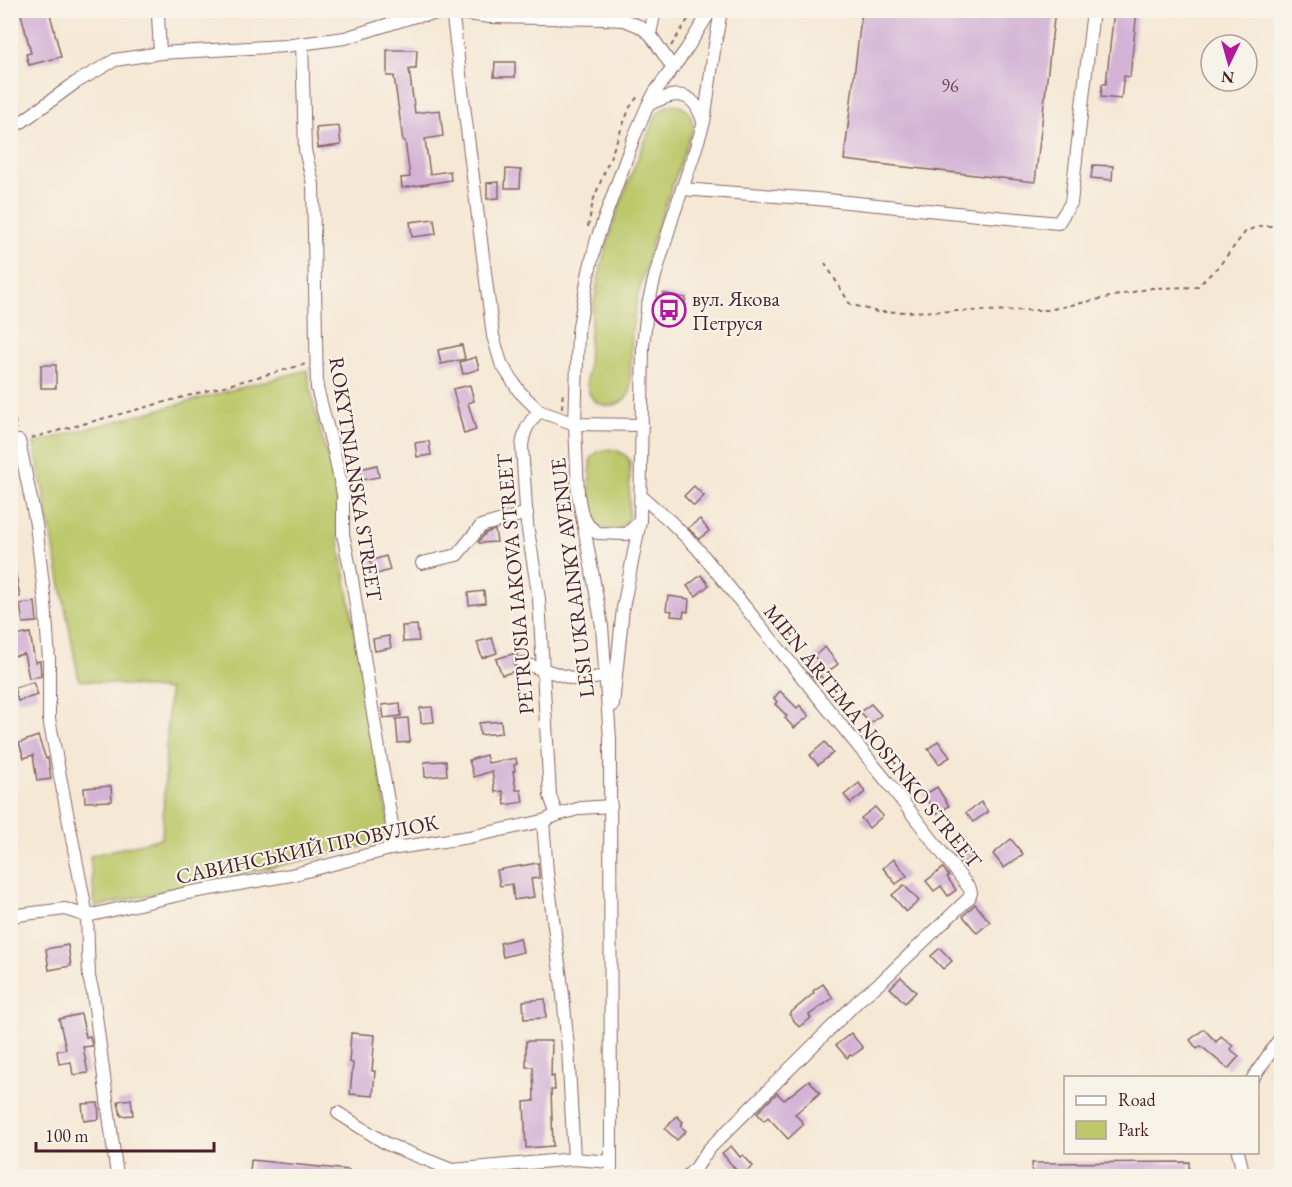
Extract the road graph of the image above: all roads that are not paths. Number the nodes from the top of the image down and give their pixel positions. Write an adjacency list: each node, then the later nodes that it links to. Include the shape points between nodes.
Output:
1 (156, 10): 9 (street)
2 (655, 10): 7 (street)
3 (711, 10): 10 (street, LESI UKRAINKY AVENUE)
4 (721, 10): 12 (street, LESI UKRAINKY AVENUE)
5 (1093, 10): 14 (street, via 1071,203 1058,223)
6 (452, 11): 7 (street, via 490,17 624,21); 8 (street, via 415,16 345,38); 15 (street, via 493,336 501,363 519,391)
7 (650, 34): 10 (street)
8 (302, 43): 9 (street); 31 (street, ROKYTNIANSKA STREET, via 305,150 313,184 317,388 343,494 343,534)
9 (160, 53): 13 (street, via 115,60)
10 (673, 68): 11 (street, LESI UKRAINKY AVENUE)
11 (648, 105): 12 (street, via 675,94 688,97); 16 (street, LESI UKRAINKY AVENUE, via 603,221 589,271 579,332)
12 (704, 122): 14 (street, LESI UKRAINKY AVENUE)
13 (10, 128)
14 (682, 189): 17 (street, LESI UKRAINKY AVENUE, via 647,309)
15 (539, 411): 16 (street); 20 (street, PETRUSIA IAKOVA STREET, via 528,424 522,446)
16 (575, 424): 17 (street); 21 (street, LESI UKRAINKY AVENUE)
17 (642, 425): 19 (street, LESI UKRAINKY AVENUE)
18 (19, 441): 33 (street, via 36,524 45,603 50,660 49,719)
19 (641, 496): 22 (street, LESI UKRAINKY AVENUE); 43 (street, MIEN ARTEMA NOSENKO STREET, via 697,548 970,889 969,898 860,999 708,1150)
20 (527, 513): 23 (street, via 481,526 457,555); 25 (street, PETRUSIA IAKOVA STREET, via 539,599)
21 (580, 513): 22 (street, via 597,533 627,534); 26 (street, LESI UKRAINKY AVENUE, via 599,610)
22 (640, 521): 27 (street, LESI UKRAINKY AVENUE, via 623,608)
23 (422, 563)
24 (522, 663): 25 (street)
25 (543, 669): 26 (street, via 574,679); 29 (street, PETRUSIA IAKOVA STREET, via 550,796)
26 (606, 676): 27 (street, LESI UKRAINKY AVENUE)
27 (610, 739): 28 (street, LESI UKRAINKY AVENUE)
28 (611, 806): 29 (street, САВИНСЬКИЙ ПРОВУЛОК); 39 (street, LESI UKRAINKY AVENUE)
29 (557, 815): 30 (street, САВИНСЬКИЙ ПРОВУЛОК)
30 (543, 821): 31 (street, САВИНСЬКИЙ ПРОВУЛОК); 38 (street, via 566,1027)
31 (396, 848): 33 (street, САВИНСЬКИЙ ПРОВУЛОК, via 291,875)
32 (10, 916): 33 (street, САВИНСЬКИЙ ПРОВУЛОК, via 65,909)
33 (87, 916): 41 (street, via 89,977)
34 (1281, 1035): 35 (street)
35 (1254, 1076)
36 (338, 1113): 40 (street, via 387,1144)
37 (1238, 1154): 44 (street)
38 (574, 1159): 39 (street); 40 (street)
39 (611, 1162): 42 (street, LESI UKRAINKY AVENUE)
40 (452, 1173)
41 (117, 1176)
42 (612, 1176)
43 (687, 1176)
44 (1244, 1176)

